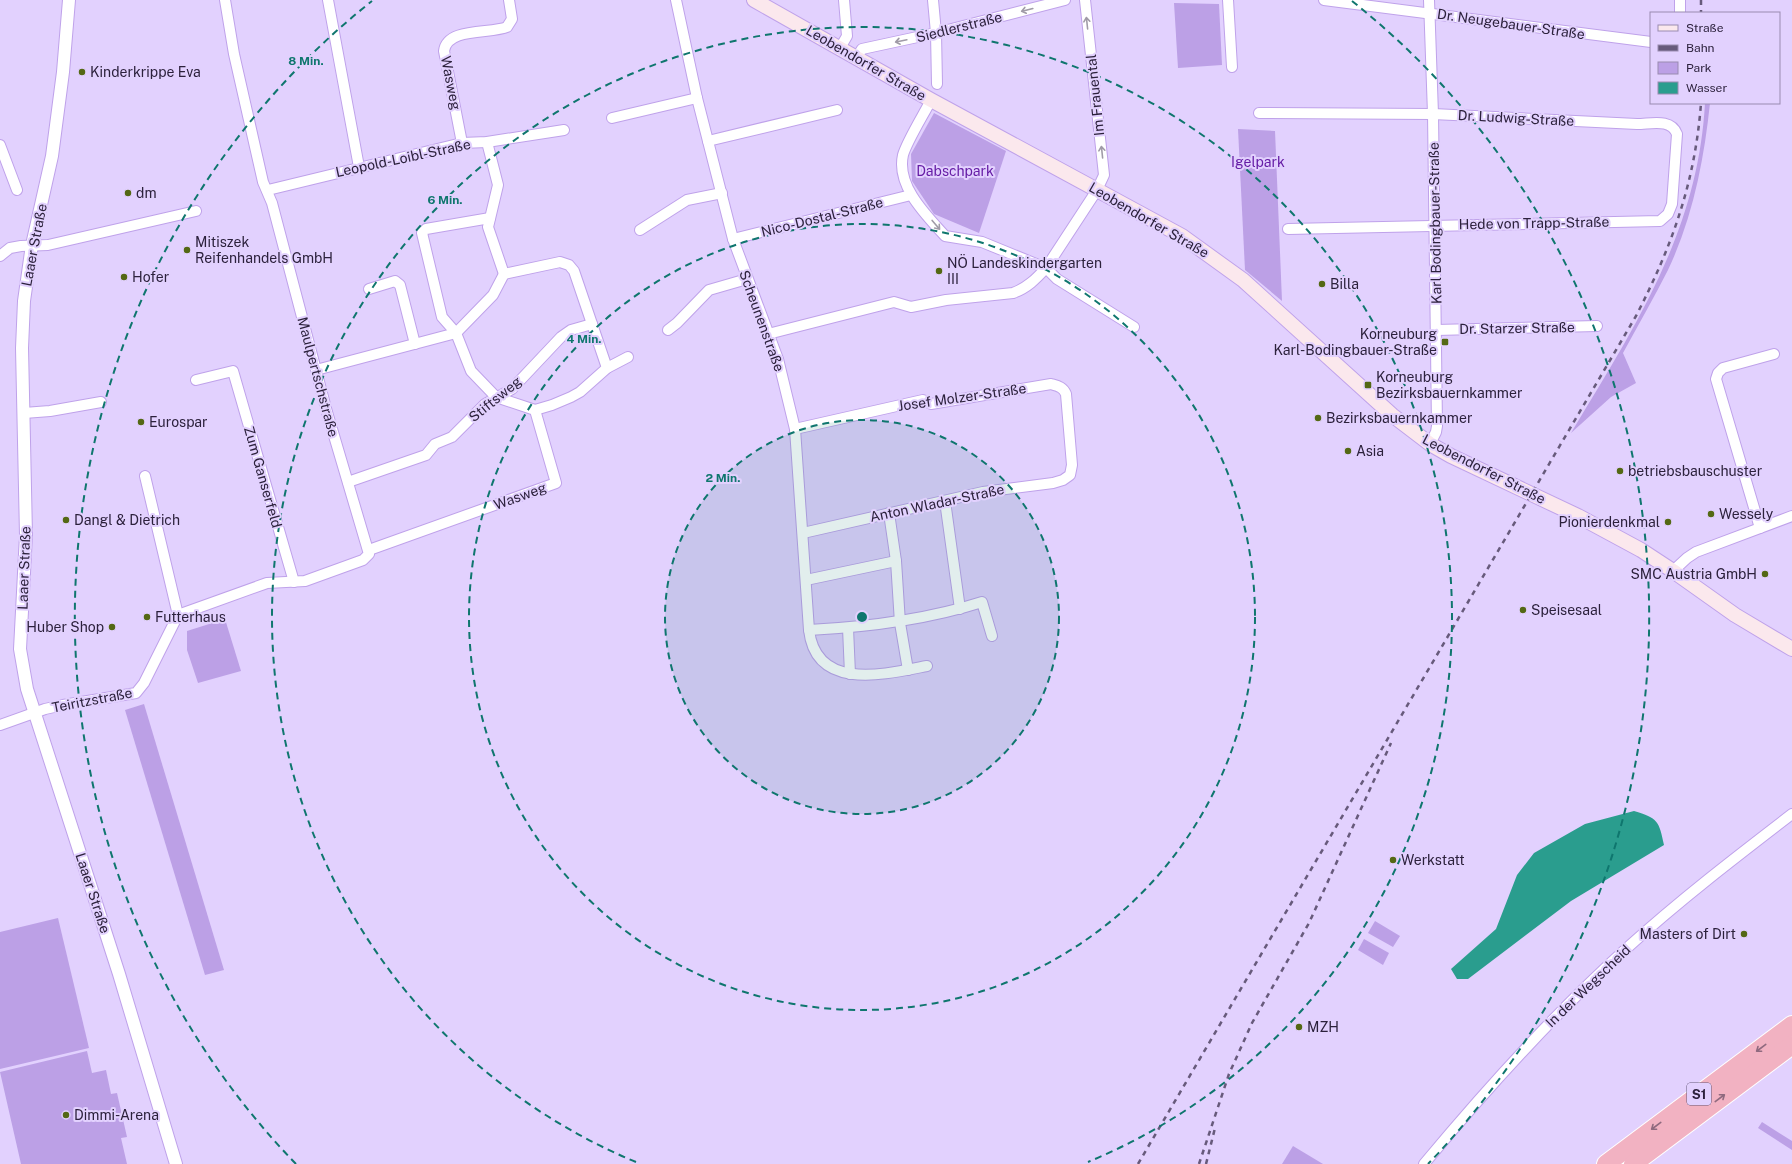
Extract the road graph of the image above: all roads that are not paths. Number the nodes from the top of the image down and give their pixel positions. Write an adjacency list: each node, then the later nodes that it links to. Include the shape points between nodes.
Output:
1 (69, 0): 47 (street, Laaer Straße, via 52,156)
2 (225, 0): 36 (street, Maulpertschstraße, via 234,54 263,182)
3 (328, 0): 34 (street)
4 (509, 0): 32 (street, Wasweg, via 512,19 507,27 464,34 453,39 445,47)
5 (676, 0): 23 (street, Scheunenstraße)
6 (754, 0): 19 (main road, Leobendorfer Straße)
7 (844, 0): 19 (street, via 847,36)
8 (933, 0): 17 (street)
9 (1065, 0): 17 (street, Siedlerstraße, one-way to 17)
10 (1084, 0): 37 (street, Im Frauental, one-way to 10, via 1104,171)
11 (1228, 0): 21 (street)
12 (1324, 0): 16 (street, Dr. Neugebauer-Straße)
13 (1429, 0): 16 (street, Karl Bodingbauer-Straße)
14 (1680, 0): 15 (street)
15 (1680, 12)
16 (1429, 13): 18 (street, Dr. Neugebauer-Straße); 27 (street, Karl Bodingbauer-Straße)
17 (936, 33): 20 (street, Siedlerstraße, one-way to 20, via 862,49); 22 (street)
18 (1650, 42)
19 (840, 48): 20 (main road, Leobendorfer Straße)
20 (857, 57): 24 (main road, Leobendorfer Straße)
21 (1232, 67)
22 (937, 84)
23 (697, 98): 28 (street); 30 (street, Scheunenstraße)
24 (931, 100): 37 (main road, Leobendorfer Straße); 39 (street, via 904,153 903,171)
25 (837, 110): 30 (street)
26 (1259, 113): 27 (street, Dr. Ludwig-Straße)
27 (1433, 114): 42 (street, Dr. Ludwig-Straße, via 1637,124 1666,123 1677,134 1672,204 1668,214); 43 (street, Karl Bodingbauer-Straße)
28 (612, 118)
29 (564, 130): 31 (street, Leopold-Loibl-Straße)
30 (708, 140): 38 (street, Scheunenstraße)
31 (487, 142): 32 (street, Leopold-Loibl-Straße); 41 (street, via 498,185)
32 (462, 143): 34 (street, Leopold-Loibl-Straße)
33 (0, 145): 35 (street)
34 (360, 167): 36 (street, Leopold-Loibl-Straße)
35 (17, 190)
36 (268, 190): 64 (street, Maulpertschstraße)
37 (1098, 190): 49 (street, Im Frauental); 71 (main road, Leobendorfer Straße, via 1182,236 1229,268 1392,415)
38 (722, 192): 45 (street, via 687,200); 46 (street, Scheunenstraße)
39 (911, 195): 46 (street, Nico-Dostal-Straße); 49 (street, one-way to 49, via 945,236 982,242)
40 (196, 211): 47 (street, via 48,245)
41 (490, 218): 50 (street, via 488,227); 58 (street, via 426,229 422,233 442,317)
42 (1660, 221): 43 (street, Hede von Trapp-Straße)
43 (1434, 226): 44 (street, Hede von Trapp-Straße); 57 (street, Karl Bodingbauer-Straße)
44 (1288, 229)
45 (640, 230)
46 (733, 239): 51 (street, Scheunenstraße)
47 (32, 245): 48 (street, via 10,248); 69 (street, Laaer Straße, via 25,287 23,326)
48 (0, 256)
49 (1046, 268): 55 (street, via 1057,279); 59 (street, Im Frauental, via 1036,280 1013,293 946,300 911,307 894,302)
50 (504, 274): 53 (street, via 560,262 569,265 574,271); 58 (street, via 493,295)
51 (747, 279): 56 (street, via 709,290); 59 (street, Scheunenstraße)
52 (369, 289): 60 (street, via 398,282)
53 (592, 324): 63 (street); 66 (street, Stiftsweg, via 571,330 561,337 512,389)
54 (1597, 326): 57 (street, Dr. Starzer Straße)
55 (1134, 327)
56 (668, 330)
57 (1436, 330): 71 (street, Karl Bodingbauer-Straße, via 1437,426)
58 (456, 333): 60 (street); 66 (street, via 471,370)
59 (768, 334): 70 (street, Scheunenstraße, via 778,359)
60 (415, 344): 64 (street)
61 (1774, 354): 78 (street, via 1722,368 1716,379)
62 (628, 357): 63 (street)
63 (607, 368): 68 (street, via 580,392)
64 (316, 370): 74 (street, Maulpertschstraße)
65 (196, 380): 84 (street, Zum Ganserfeld, via 233,371)
66 (496, 397): 68 (street); 74 (street, Stiftsweg, via 485,404 452,437 435,444 421,458)
67 (101, 402): 69 (street)
68 (535, 410): 80 (street, Wasweg, via 556,483)
69 (24, 413): 95 (street, Laaer Straße, via 26,550 20,649 23,674)
70 (794, 428): 72 (street, Josef Molzer-Straße, via 923,400 930,404 1051,384 1064,389 1066,394 1072,465); 79 (street, Scheunenstraße)
71 (1430, 444): 82 (main road, Leobendorfer Straße, via 1578,516 1641,550)
72 (1070, 475): 75 (street, Anton Wladar-Straße, via 1054,483 991,491)
73 (145, 476): 86 (street)
74 (348, 482): 80 (street, Maulpertschstraße)
75 (945, 501): 76 (street, Anton Wladar-Straße); 85 (street)
76 (889, 513): 79 (street, Anton Wladar-Straße); 81 (street)
77 (1792, 516): 78 (street)
78 (1760, 528): 82 (street, via 1696,552)
79 (803, 533): 83 (street, Scheunenstraße)
80 (370, 550): 84 (street, via 368,557 363,560)
81 (896, 561): 83 (street); 87 (street)
82 (1673, 571): 91 (main road, Leobendorfer Straße, via 1735,615)
83 (806, 580): 89 (street, Scheunenstraße)
84 (294, 582): 86 (street, via 267,583)
85 (960, 609): 87 (street); 90 (street, via 982,602)
86 (178, 615): 95 (street, Teiritzstraße, via 136,693 63,705)
87 (900, 622): 88 (street); 93 (street)
88 (848, 628): 89 (street); 94 (street)
89 (809, 630): 94 (street, Scheunenstraße, via 812,647 826,664)
90 (992, 636)
91 (1792, 649)
92 (927, 666): 93 (street)
93 (908, 670): 94 (street, via 872,675)
94 (850, 674)
95 (35, 713): 96 (street); 100 (street, Laaer Straße, via 119,974)
96 (0, 725)
97 (1792, 814): 101 (street, In der Wegscheid, via 1665,915 1583,989 1518,1054)
98 (1792, 1025): 102 (highway, S1, one-way to 102)
99 (1792, 1045): 103 (highway, S1, one-way to 99)
100 (176, 1164)
101 (1424, 1164)
102 (1606, 1164)
103 (1633, 1164)

